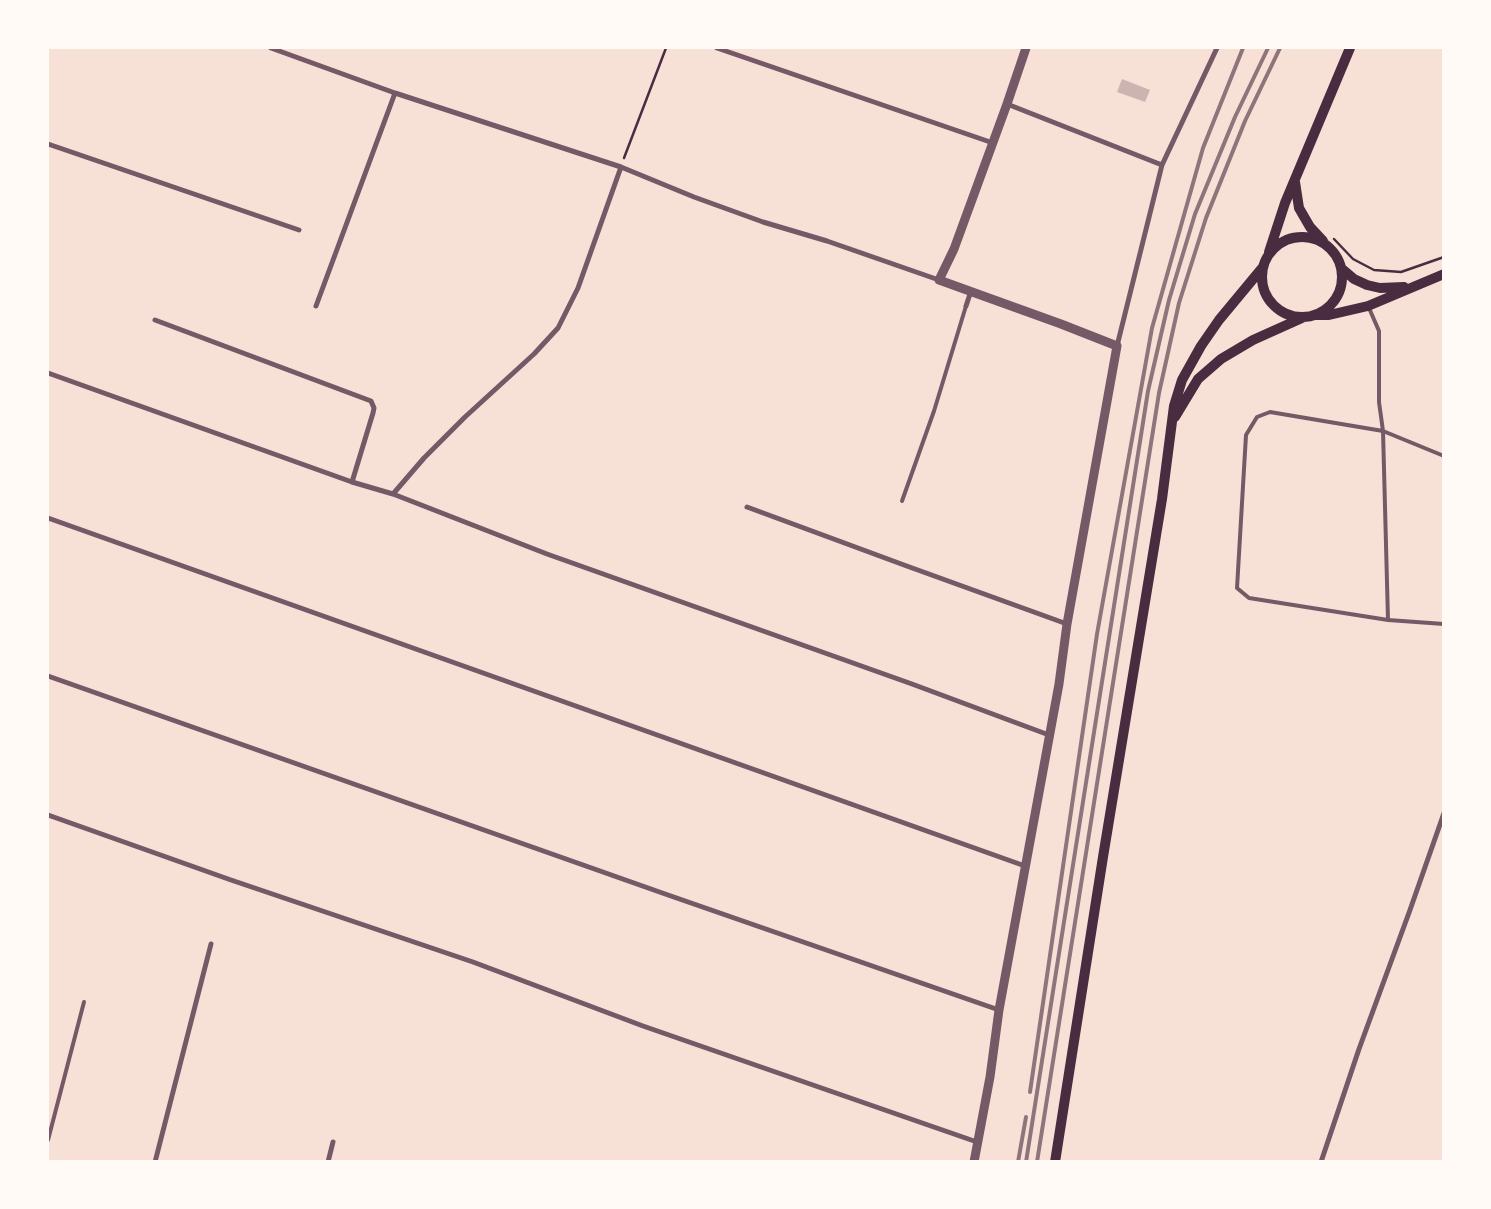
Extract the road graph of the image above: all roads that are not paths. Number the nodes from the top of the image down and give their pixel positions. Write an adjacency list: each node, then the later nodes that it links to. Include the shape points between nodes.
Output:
1 (271, 48): 6 (street)
2 (717, 48): 8 (street)
3 (1026, 48): 7 (street)
4 (1217, 48): 10 (street)
5 (1350, 48): 12 (main road)
6 (394, 93): 11 (street); 22 (street)
7 (1007, 104): 8 (street); 10 (street)
8 (993, 143): 19 (street)
9 (48, 144): 13 (street)
10 (1162, 166): 27 (street)
11 (621, 167): 19 (street, via 763,222); 33 (street, via 578,288 558,328 431,451)
12 (1295, 180): 14 (main road, via 1298,208 1310,227); 15 (main road)
13 (299, 230)
14 (1330, 242): 15 (main road, via 1302,237 1277,246); 17 (main road)
15 (1268, 256): 16 (main road)
16 (1263, 267): 25 (main road, via 1262,280 1272,303 1287,314); 29 (main road, via 1219,320 1188,366)
17 (1341, 268): 20 (main road, via 1367,285 1380,288); 25 (main road, via 1342,283 1338,296 1328,307)
18 (1444, 274): 20 (main road)
19 (940, 280): 21 (street)
20 (1413, 286): 24 (main road)
21 (972, 291): 23 (street); 27 (street)
22 (316, 306)
23 (966, 306): 34 (lane)
24 (1368, 306): 25 (main road); 30 (lane, via 1378,331)
25 (1311, 316): 29 (main road, via 1247,343 1211,366 1192,387)
26 (155, 320): 32 (street, via 371,400 374,413)
27 (1117, 346): 38 (street)
28 (48, 373): 32 (street)
29 (1172, 422): 54 (main road)
30 (1382, 431): 31 (lane); 37 (lane); 37 (lane, via 1270,412 1257,417 1246,435 1237,588 1250,598)
31 (1444, 456)
32 (352, 482): 33 (street)
33 (393, 494): 41 (street, via 547,554)
34 (902, 501)
35 (747, 507): 38 (street)
36 (48, 518): 44 (street)
37 (1388, 620): 39 (lane)
38 (1067, 624): 41 (street)
39 (1444, 624)
40 (48, 676): 47 (street)
41 (1049, 734): 44 (street)
42 (1444, 813): 55 (street)
43 (48, 815): 50 (street)
44 (1025, 866): 47 (street)
45 (211, 944): 51 (street)
46 (84, 1002): 48 (lane)
47 (999, 1010): 50 (street)
48 (48, 1140)
49 (333, 1142): 52 (street)
50 (977, 1142): 53 (street)
51 (155, 1162)
52 (328, 1162)
53 (974, 1162)
54 (1055, 1162)
55 (1321, 1162)

